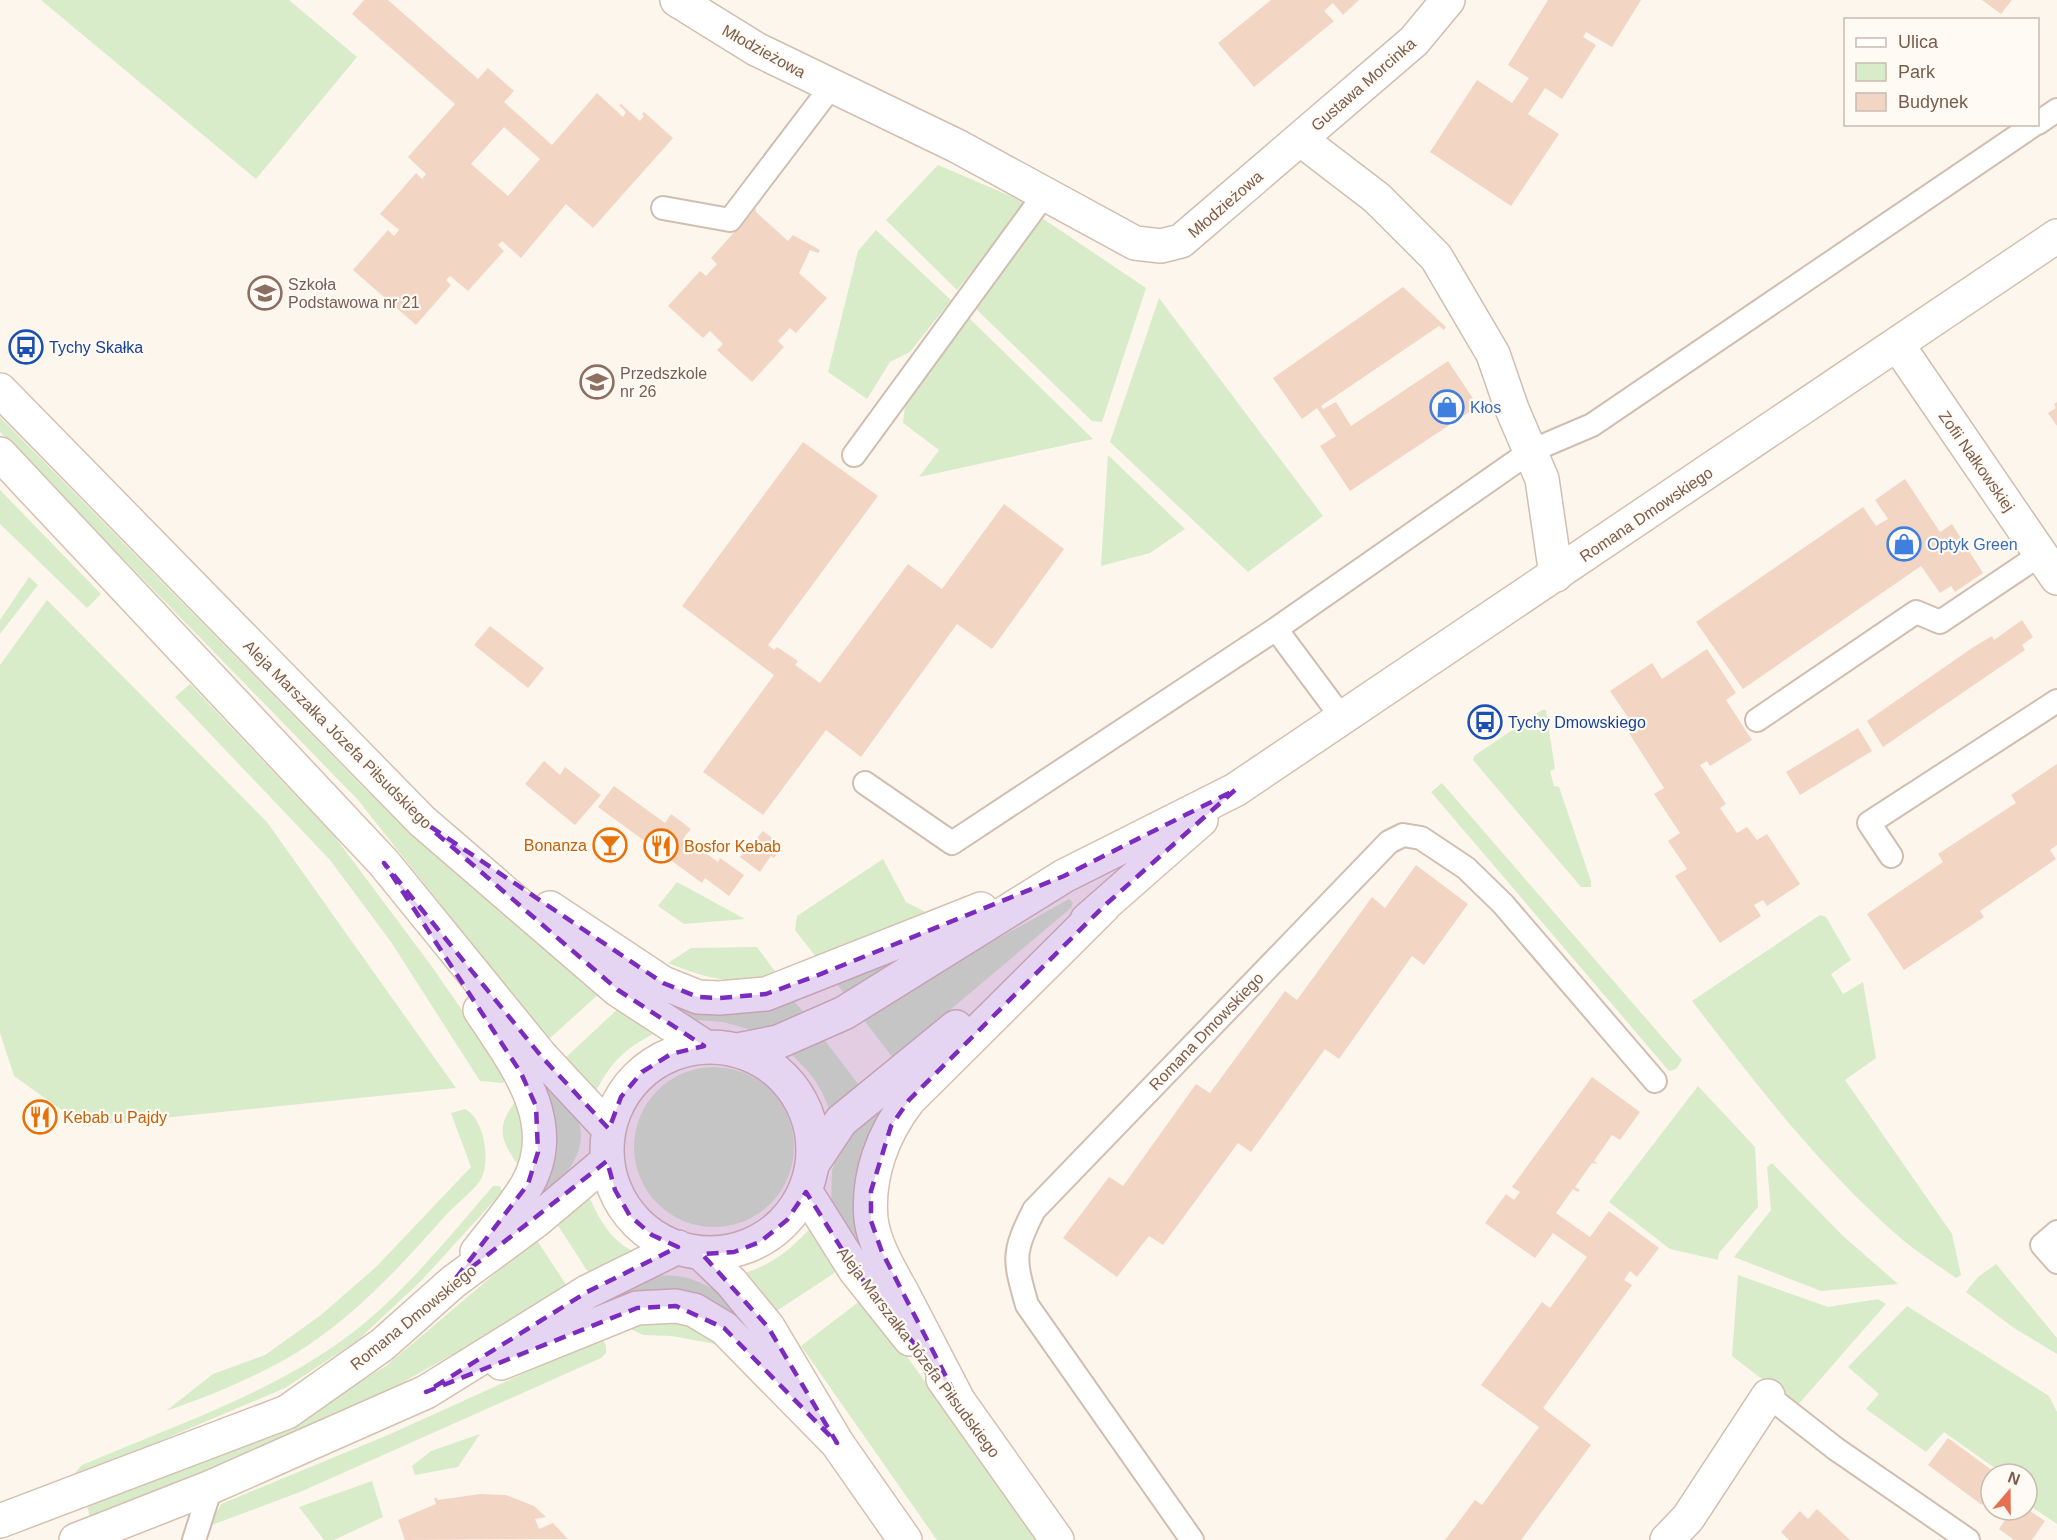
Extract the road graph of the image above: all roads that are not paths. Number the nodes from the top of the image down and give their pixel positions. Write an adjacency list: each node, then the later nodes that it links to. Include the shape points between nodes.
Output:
1 (677, 0): 3 (street, Młodzieżowa, via 756,49)
2 (1448, 0): 7 (street, Gustawa Morcinka, via 1414,41)
3 (831, 87): 8 (street, Młodzieżowa, via 948,142); 9 (lane, via 730,220)
4 (2057, 110): 5 (lane)
5 (2039, 122)
6 (2033, 126): 13 (lane, via 1592,425)
7 (1300, 139): 8 (street, Młodzieżowa, via 1181,241 1161,246 1135,243); 13 (street, via 1377,198 1436,257 1493,354)
8 (1044, 195): 15 (lane)
9 (663, 208)
10 (2057, 236): 11 (street, Romana Dmowskiego)
11 (1897, 344): 16 (street, Zofii Nałkowskiej); 17 (street, Romana Dmowskiego)
12 (0, 390): 24 (street, Aleja Marszałka Józefa Piłsudskiego)
13 (1532, 451): 17 (street, via 1542,479); 18 (lane)
14 (0, 454): 26 (street)
15 (854, 455)
16 (2049, 566): 21 (lane, via 1940,622 1916,612)
17 (1556, 575): 20 (street, Romana Dmowskiego)
18 (1276, 629): 20 (lane); 22 (lane, via 952,843)
19 (2057, 701): 25 (lane, via 1869,823)
20 (1343, 719): 23 (street, Romana Dmowskiego)
21 (1757, 720)
22 (865, 783)
23 (1235, 790): 27 (street, Romana Dmowskiego); 28 (street, Romana Dmowskiego)
24 (422, 820): 27 (street, via 641,970 680,992 698,997 766,994); 29 (street, Aleja Marszałka Józefa Piłsudskiego, via 618,990)
25 (1891, 856)
26 (384, 863): 32 (street, via 541,1056); 38 (street, via 521,1073 536,1106 538,1152 528,1184)
27 (1064, 876): 30 (street, Romana Dmowskiego, via 844,1013 778,1042)
28 (1104, 906): 34 (street, Romana Dmowskiego, via 841,1121); 41 (street, via 909,1100 880,1150 871,1191 871,1221 882,1252)
29 (704, 1046): 30 (street); 32 (street, via 671,1054 642,1072 621,1097)
30 (738, 1050): 34 (street, via 765,1062 788,1081 804,1106 813,1134)
31 (1655, 1081): 49 (lane, Romana Dmowskiego, via 1503,904 1466,868 1421,838 1403,835 1389,842 1034,1210 1021,1235 1015,1262 1027,1305)
32 (609, 1129): 33 (street)
33 (607, 1161): 36 (street, via 615,1190 630,1216 652,1235); 38 (street, Romana Dmowskiego, via 537,1221)
34 (809, 1178): 36 (street, via 787,1220 760,1242 734,1252); 41 (street, Aleja Marszałka Józefa Piłsudskiego, via 855,1270)
35 (2057, 1232): 37 (lane, via 2042,1245)
36 (690, 1251): 39 (street, via 586,1292); 42 (street, via 731,1282 768,1327)
37 (2057, 1262)
38 (453, 1282): 44 (street, Romana Dmowskiego, via 382,1346 287,1412)
39 (426, 1392): 42 (street, via 637,1308 676,1306 694,1310 724,1328); 43 (street)
40 (1768, 1395): 50 (street, via 1688,1518); 51 (lane, via 1836,1449)
41 (956, 1396): 48 (street, Aleja Marszałka Józefa Piłsudskiego)
42 (837, 1443): 47 (street)
43 (211, 1487): 45 (street); 46 (lane)
44 (0, 1521)
45 (76, 1540)
46 (194, 1540)
47 (904, 1540)
48 (1057, 1540)
49 (1192, 1540)
50 (1667, 1540)
51 (1968, 1540)

